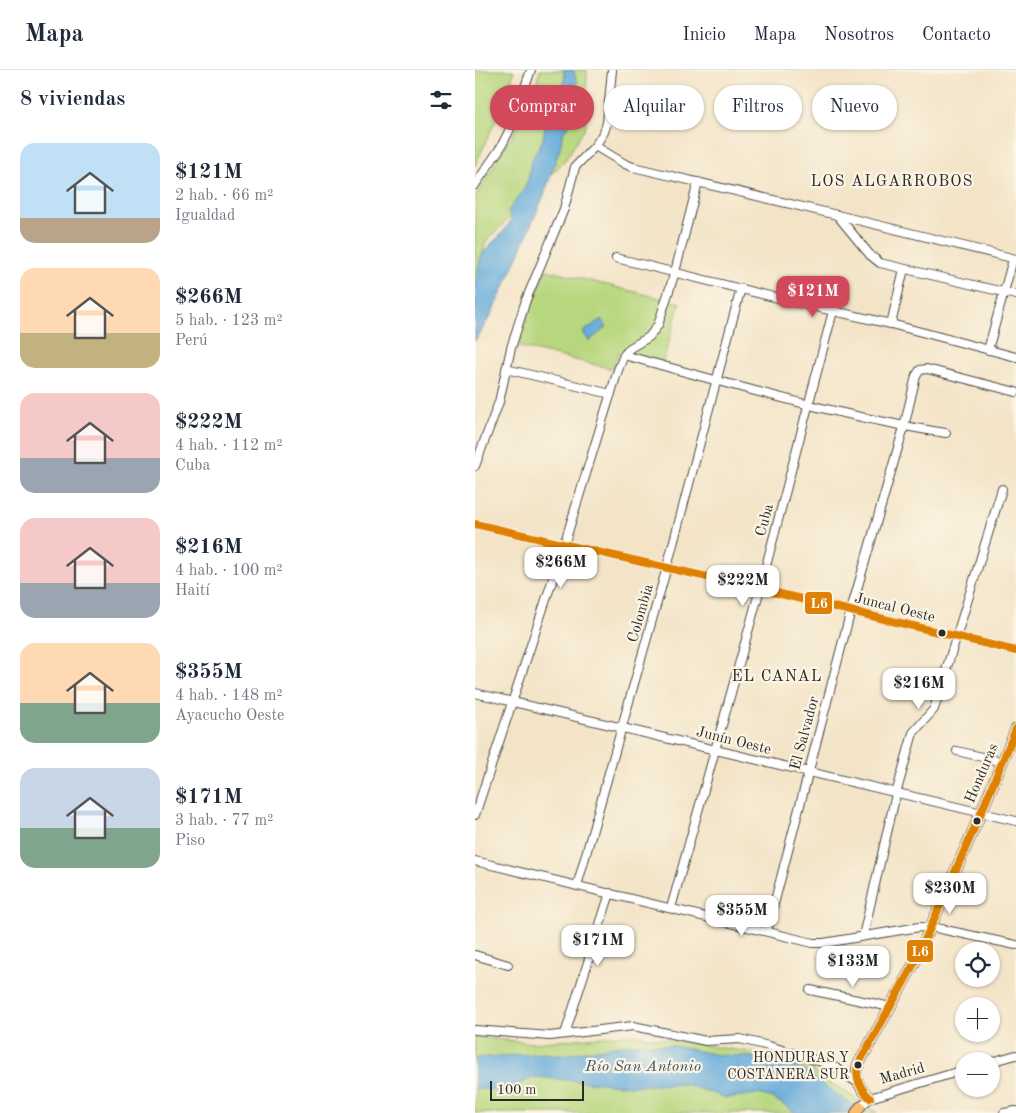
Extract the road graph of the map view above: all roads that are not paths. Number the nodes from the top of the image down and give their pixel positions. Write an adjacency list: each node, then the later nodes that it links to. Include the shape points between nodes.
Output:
1 (531, 70): 5 (street, via 510,130)
2 (612, 70): 3 (street, via 607,123)
3 (595, 146): 4 (street, via 625,164); 19 (street, via 575,167 564,209 525,300)
4 (698, 182): 6 (street); 10 (street)
5 (475, 185)
6 (837, 215): 8 (street); 9 (street, via 874,259)
7 (616, 258): 10 (street)
8 (1015, 259): 12 (street)
9 (904, 269): 12 (street); 15 (street)
10 (675, 272): 11 (street); 17 (street, via 658,325 649,337)
11 (741, 288): 14 (street); 20 (street, Colombia)
12 (1004, 293): 13 (street); 16 (street)
13 (1016, 295)
14 (833, 310): 15 (street); 23 (street, Cuba)
15 (891, 324): 16 (street)
16 (988, 350): 18 (street)
17 (624, 355): 20 (street); 22 (street)
18 (1016, 357)
19 (506, 368): 22 (street); 26 (street, via 499,402)
20 (717, 381): 23 (street); 30 (street, Colombia)
21 (1016, 392): 24 (street, El Salvador, via 927,368 920,370)
22 (611, 394): 29 (street)
23 (808, 404): 24 (street); 31 (street, Cuba)
24 (904, 427): 25 (street); 32 (street, El Salvador)
25 (946, 433)
26 (475, 466)
27 (1002, 489): 33 (street)
28 (475, 524): 29 (street, Juncal Oeste)
29 (564, 545): 30 (street, Juncal Oeste); 36 (street)
30 (667, 567): 31 (street, Juncal Oeste); 37 (street, Colombia)
31 (760, 589): 32 (street, Juncal Oeste); 39 (street, Cuba)
32 (851, 610): 33 (street, Juncal Oeste); 42 (street, El Salvador)
33 (956, 636): 34 (street, Juncal Oeste); 43 (street, via 934,708 913,732)
34 (1016, 651)
35 (475, 693): 36 (street, Junín Oeste)
36 (512, 702): 37 (street, Junín Oeste); 45 (street)
37 (621, 727): 39 (street, Junín Oeste); 48 (street, Colombia)
38 (1016, 729): 41 (main road, Honduras)
39 (715, 750): 42 (street, Junín Oeste); 50 (street, Cuba)
40 (957, 751): 41 (street)
41 (1003, 762): 44 (main road, Honduras)
42 (808, 772): 43 (street, Junín Oeste); 52 (street, El Salvador)
43 (897, 794): 44 (street, Junín Oeste); 53 (street)
44 (981, 813): 46 (street, Junín Oeste); 51 (main road, Honduras)
45 (475, 815)
46 (1016, 821)
47 (475, 861): 48 (street)
48 (577, 886): 49 (street)
49 (610, 893): 50 (street); 60 (street)
50 (671, 908): 52 (street)
51 (930, 928): 53 (street); 54 (street); 58 (main road, Honduras)
52 (767, 931): 53 (street, via 813,943)
53 (863, 936)
54 (1016, 946)
55 (475, 955): 56 (street)
56 (508, 965)
57 (810, 990): 58 (street)
58 (891, 1007): 64 (main road, Honduras, via 858,1065)
59 (475, 1030): 60 (street)
60 (565, 1034): 64 (street, via 633,1026 706,1041 740,1039 825,1063)
61 (1016, 1054): 62 (street)
62 (1000, 1059)
63 (955, 1073): 65 (street, Madrid)
64 (858, 1083): 65 (main road)
65 (869, 1098): 66 (street, Madrid)
66 (858, 1110)
67 (1016, 1111): 68 (street)
68 (1004, 1113)

